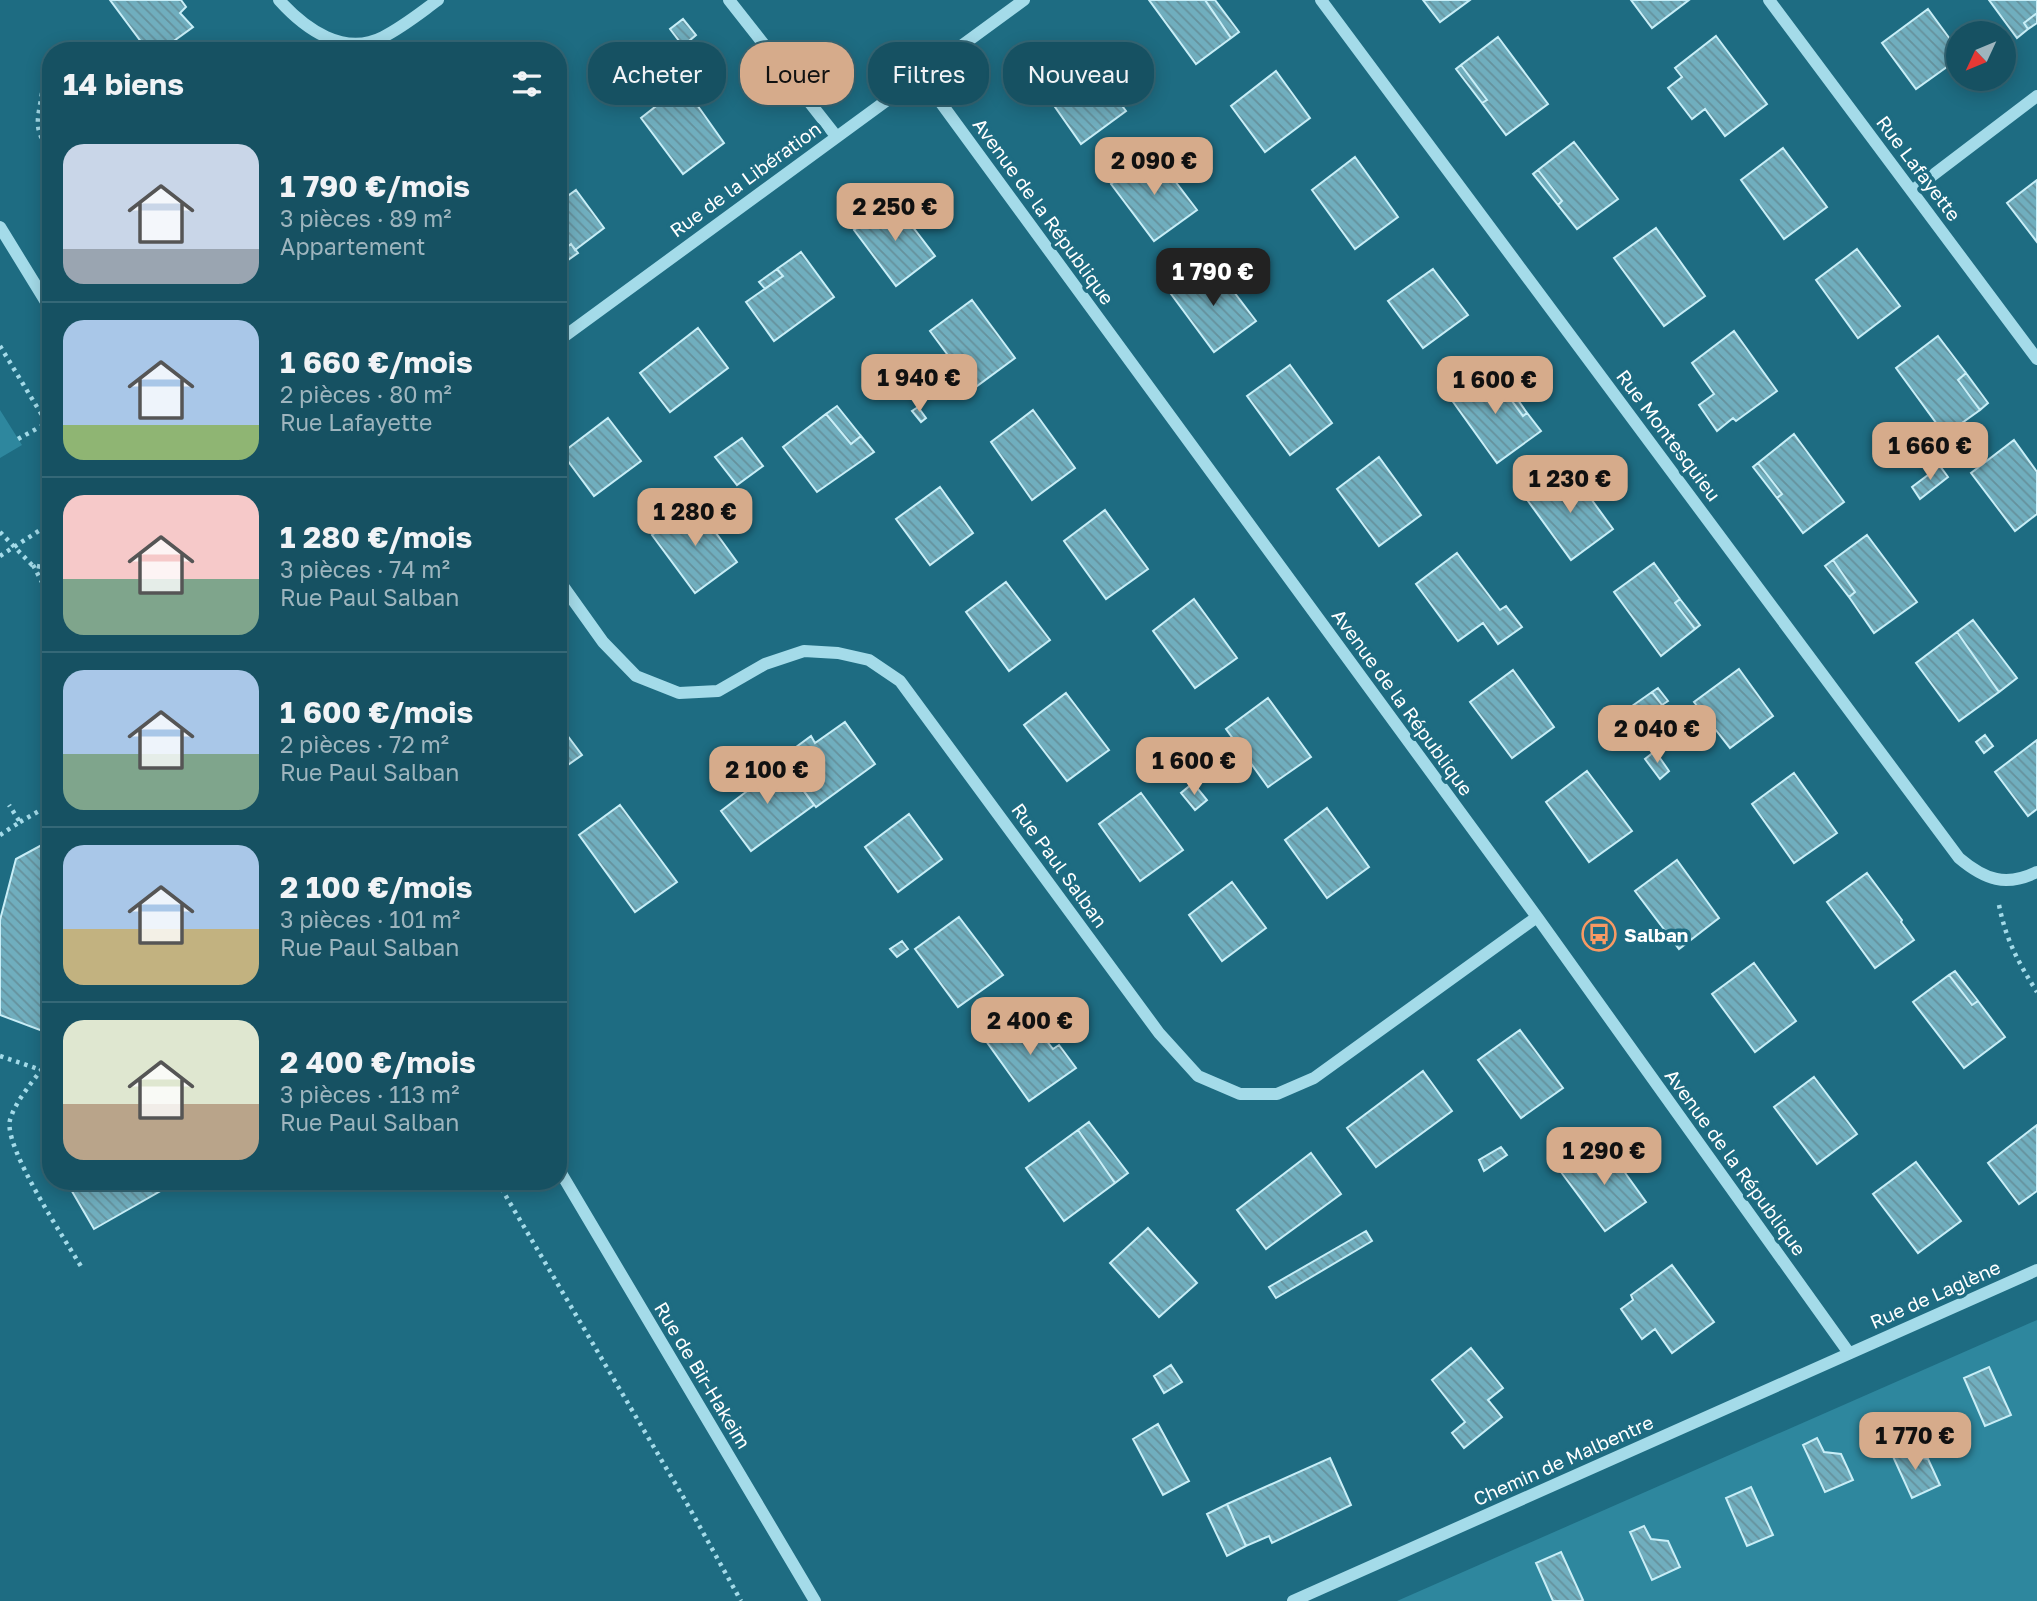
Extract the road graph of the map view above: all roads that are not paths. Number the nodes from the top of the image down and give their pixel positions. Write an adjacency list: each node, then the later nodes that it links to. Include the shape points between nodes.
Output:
1 (279, 0): 7 (street, via 317,34)
2 (438, 0): 8 (street, via 382,38)
3 (729, 0): 13 (street)
4 (1024, 0): 9 (street, Rue de la Libération)
5 (1321, 0): 20 (street, Rue Montesquieu, via 1959,858 1996,880 2020,880)
6 (1769, 0): 14 (street, Rue Lafayette)
7 (339, 42)
8 (368, 42)
9 (968, 42)
10 (2037, 96): 14 (street)
11 (881, 105): 13 (street, Rue de la Libération)
12 (943, 105): 21 (street, Avenue de la République)
13 (836, 136): 17 (street, Rue de la Libération)
14 (1912, 191): 18 (street, Rue Lafayette)
15 (0, 227): 16 (street)
16 (42, 295)
17 (567, 334)
18 (2037, 359)
19 (567, 592): 21 (street, Rue Paul Salban, via 603,642 636,676 680,692 718,691 765,664 804,652 869,660 900,681 1159,1033 1198,1076 1240,1094 1277,1094 1314,1078)
20 (2037, 872)
21 (1537, 916): 24 (street, Avenue de la République)
22 (567, 1183): 25 (street, Rue de Bir-Hakeim)
23 (2037, 1270): 24 (street, Rue de Laglène)
24 (1849, 1353): 26 (street, Chemin de Malbentre)
25 (815, 1601)
26 (1293, 1601)

